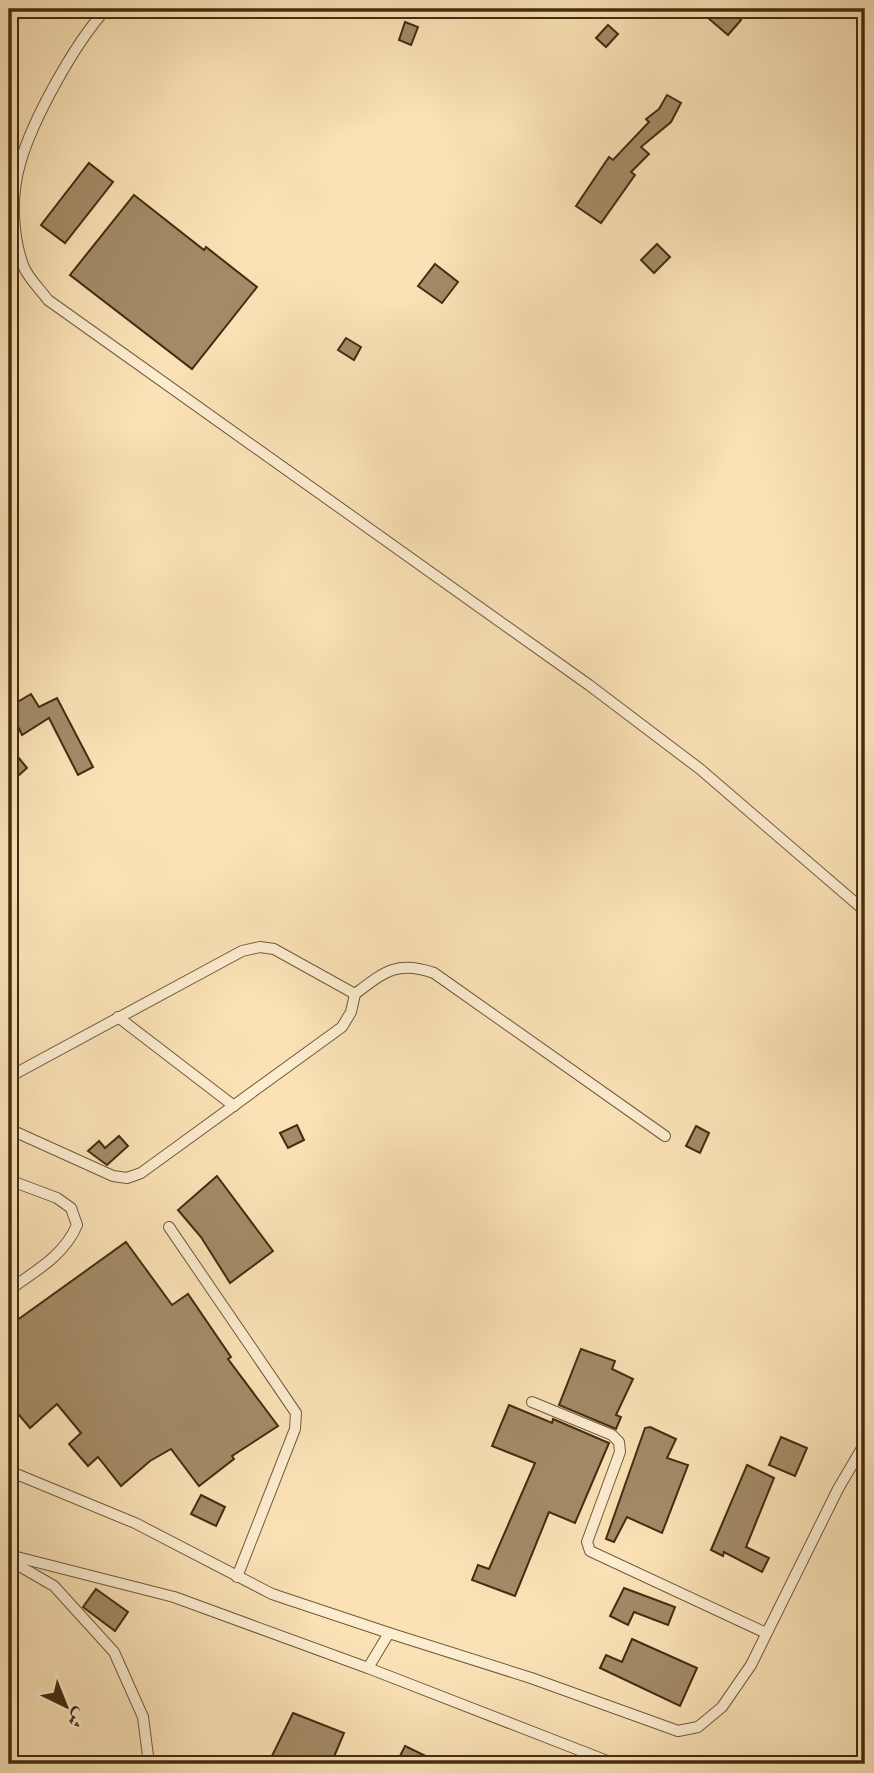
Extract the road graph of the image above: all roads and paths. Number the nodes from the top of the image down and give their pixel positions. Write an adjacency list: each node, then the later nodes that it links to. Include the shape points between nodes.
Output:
1 (106, 9): 2 (lane, via 92,24 46,104 19,164 13,219 23,267 48,300 589,685 700,769)
2 (865, 911)
3 (355, 994): 4 (lane, via 274,949 260,947 242,951); 6 (lane, via 342,1027); 8 (lane, via 384,972 406,966 434,973)
4 (118, 1017): 5 (lane); 6 (lane)
5 (9, 1077)
6 (234, 1105): 7 (lane, via 141,1173 127,1178 113,1176)
7 (9, 1129)
8 (665, 1136)
9 (9, 1180): 11 (lane, via 57,1198 71,1208 77,1224 57,1255)
10 (169, 1227): 16 (lane, via 296,1413 295,1429)
11 (9, 1290)
12 (532, 1402): 18 (lane, via 619,1442 620,1452 587,1542 590,1550)
13 (865, 1443): 18 (lane)
14 (9, 1471): 16 (lane, via 135,1523)
15 (9, 1557): 19 (lane, via 174,1597); 20 (lane, via 54,1586 114,1651 143,1717)
16 (237, 1577): 17 (lane, via 272,1594)
17 (389, 1633): 18 (lane, via 678,1731 698,1727 722,1706 751,1665); 19 (lane)
18 (766, 1633)
19 (368, 1668): 21 (lane)
20 (149, 1764)
21 (615, 1764)

